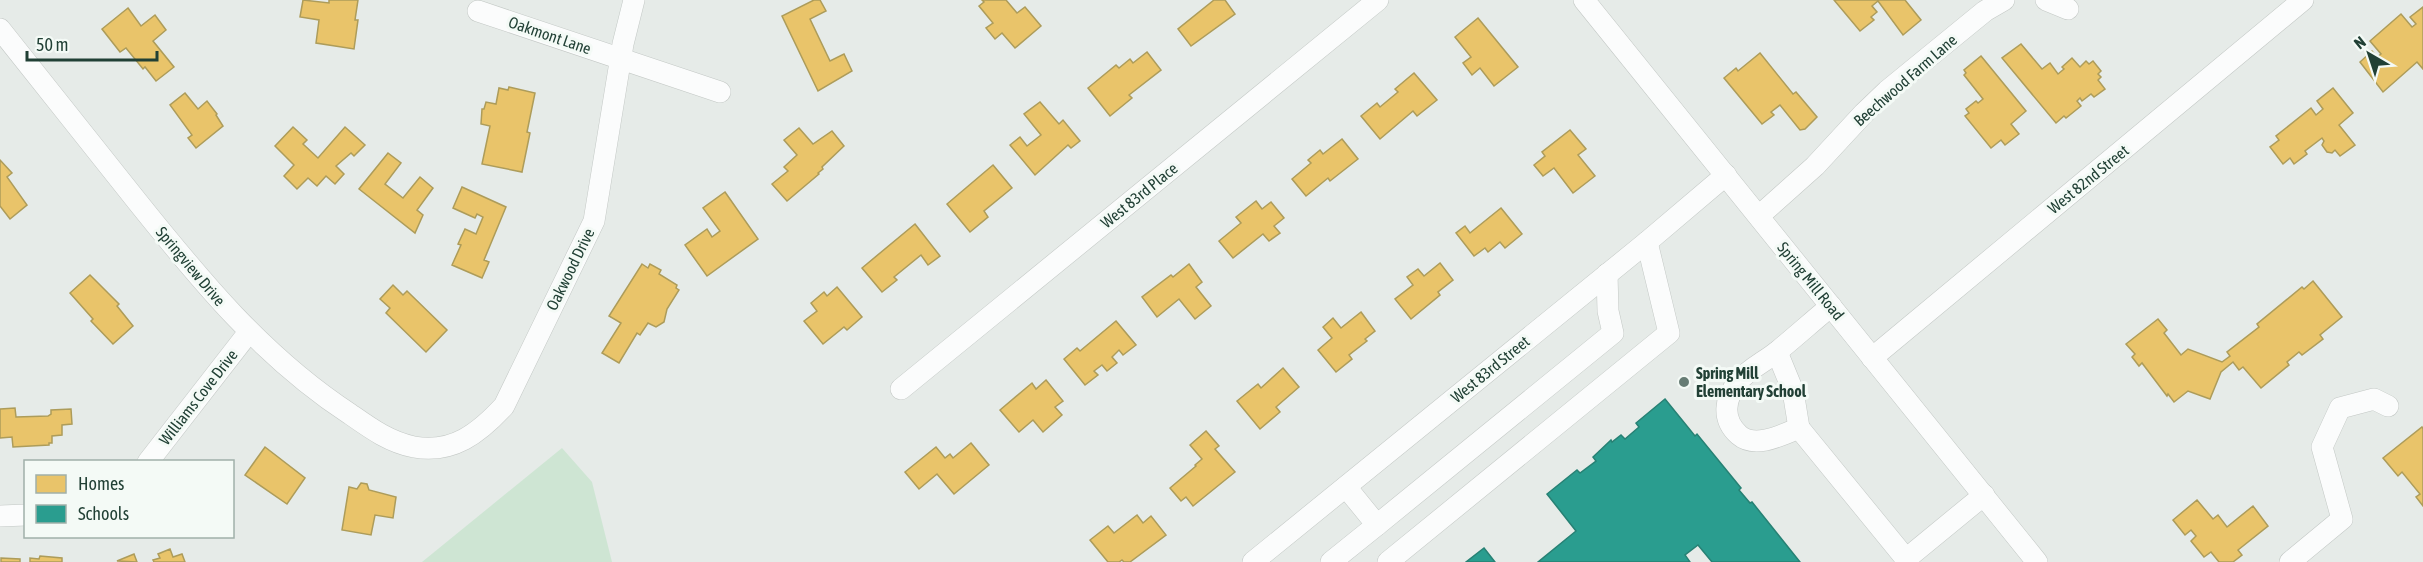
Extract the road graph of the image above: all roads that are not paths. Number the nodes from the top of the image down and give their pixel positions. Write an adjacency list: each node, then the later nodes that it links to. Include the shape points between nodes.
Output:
1 (634, 0): 10 (street, Oakwood Drive)
2 (1378, 0): 22 (street, West 83rd Place)
3 (1584, 0): 12 (street, Spring Mill Road)
4 (2004, 0): 13 (street, Beechwood Farm Lane, via 1887,91 1815,166)
5 (2046, 0): 7 (street)
6 (2303, 0): 21 (street, West 82nd Street)
7 (2068, 9)
8 (478, 10): 10 (street, Oakmont Lane)
9 (0, 29): 19 (street, Springview Drive, via 196,275)
10 (621, 59): 11 (street, Oakmont Lane); 25 (street, Oakwood Drive, via 594,221 504,406 494,419 467,438)
11 (720, 92)
12 (1726, 175): 13 (street, Spring Mill Road); 14 (street, West 83rd Street)
13 (1758, 216): 17 (street, Spring Mill Road)
14 (1647, 242): 15 (street, West 83rd Street); 35 (street, via 1669,333)
15 (1607, 274): 16 (street, West 83rd Street); 18 (street)
16 (1571, 304): 18 (street); 27 (street, West 83rd Street)
17 (1830, 306): 20 (street); 21 (street, Spring Mill Road)
18 (1608, 311): 31 (street, via 1613,333)
19 (249, 332): 25 (street, Springview Drive, via 309,385 380,434 400,443); 26 (street, Williams Cove Drive)
20 (1777, 352): 24 (street, via 1792,391); 24 (street, via 1739,381 1726,406 1728,420 1739,435 1754,441)
21 (1872, 358): 28 (street, Spring Mill Road)
22 (901, 389)
23 (2388, 406): 37 (street, via 2374,399 2340,408 2322,447 2342,519)
24 (1799, 428): 32 (street)
25 (428, 448)
26 (150, 460)
27 (1346, 487): 31 (street); 33 (street, West 83rd Street)
28 (1984, 495): 32 (street); 36 (street, Spring Mill Road)
29 (24, 514): 30 (street)
30 (0, 516)
31 (1377, 525): 34 (street)
32 (1905, 561)
33 (1253, 562)
34 (1331, 562)
35 (1388, 562)
36 (2037, 562)
37 (2290, 562)

